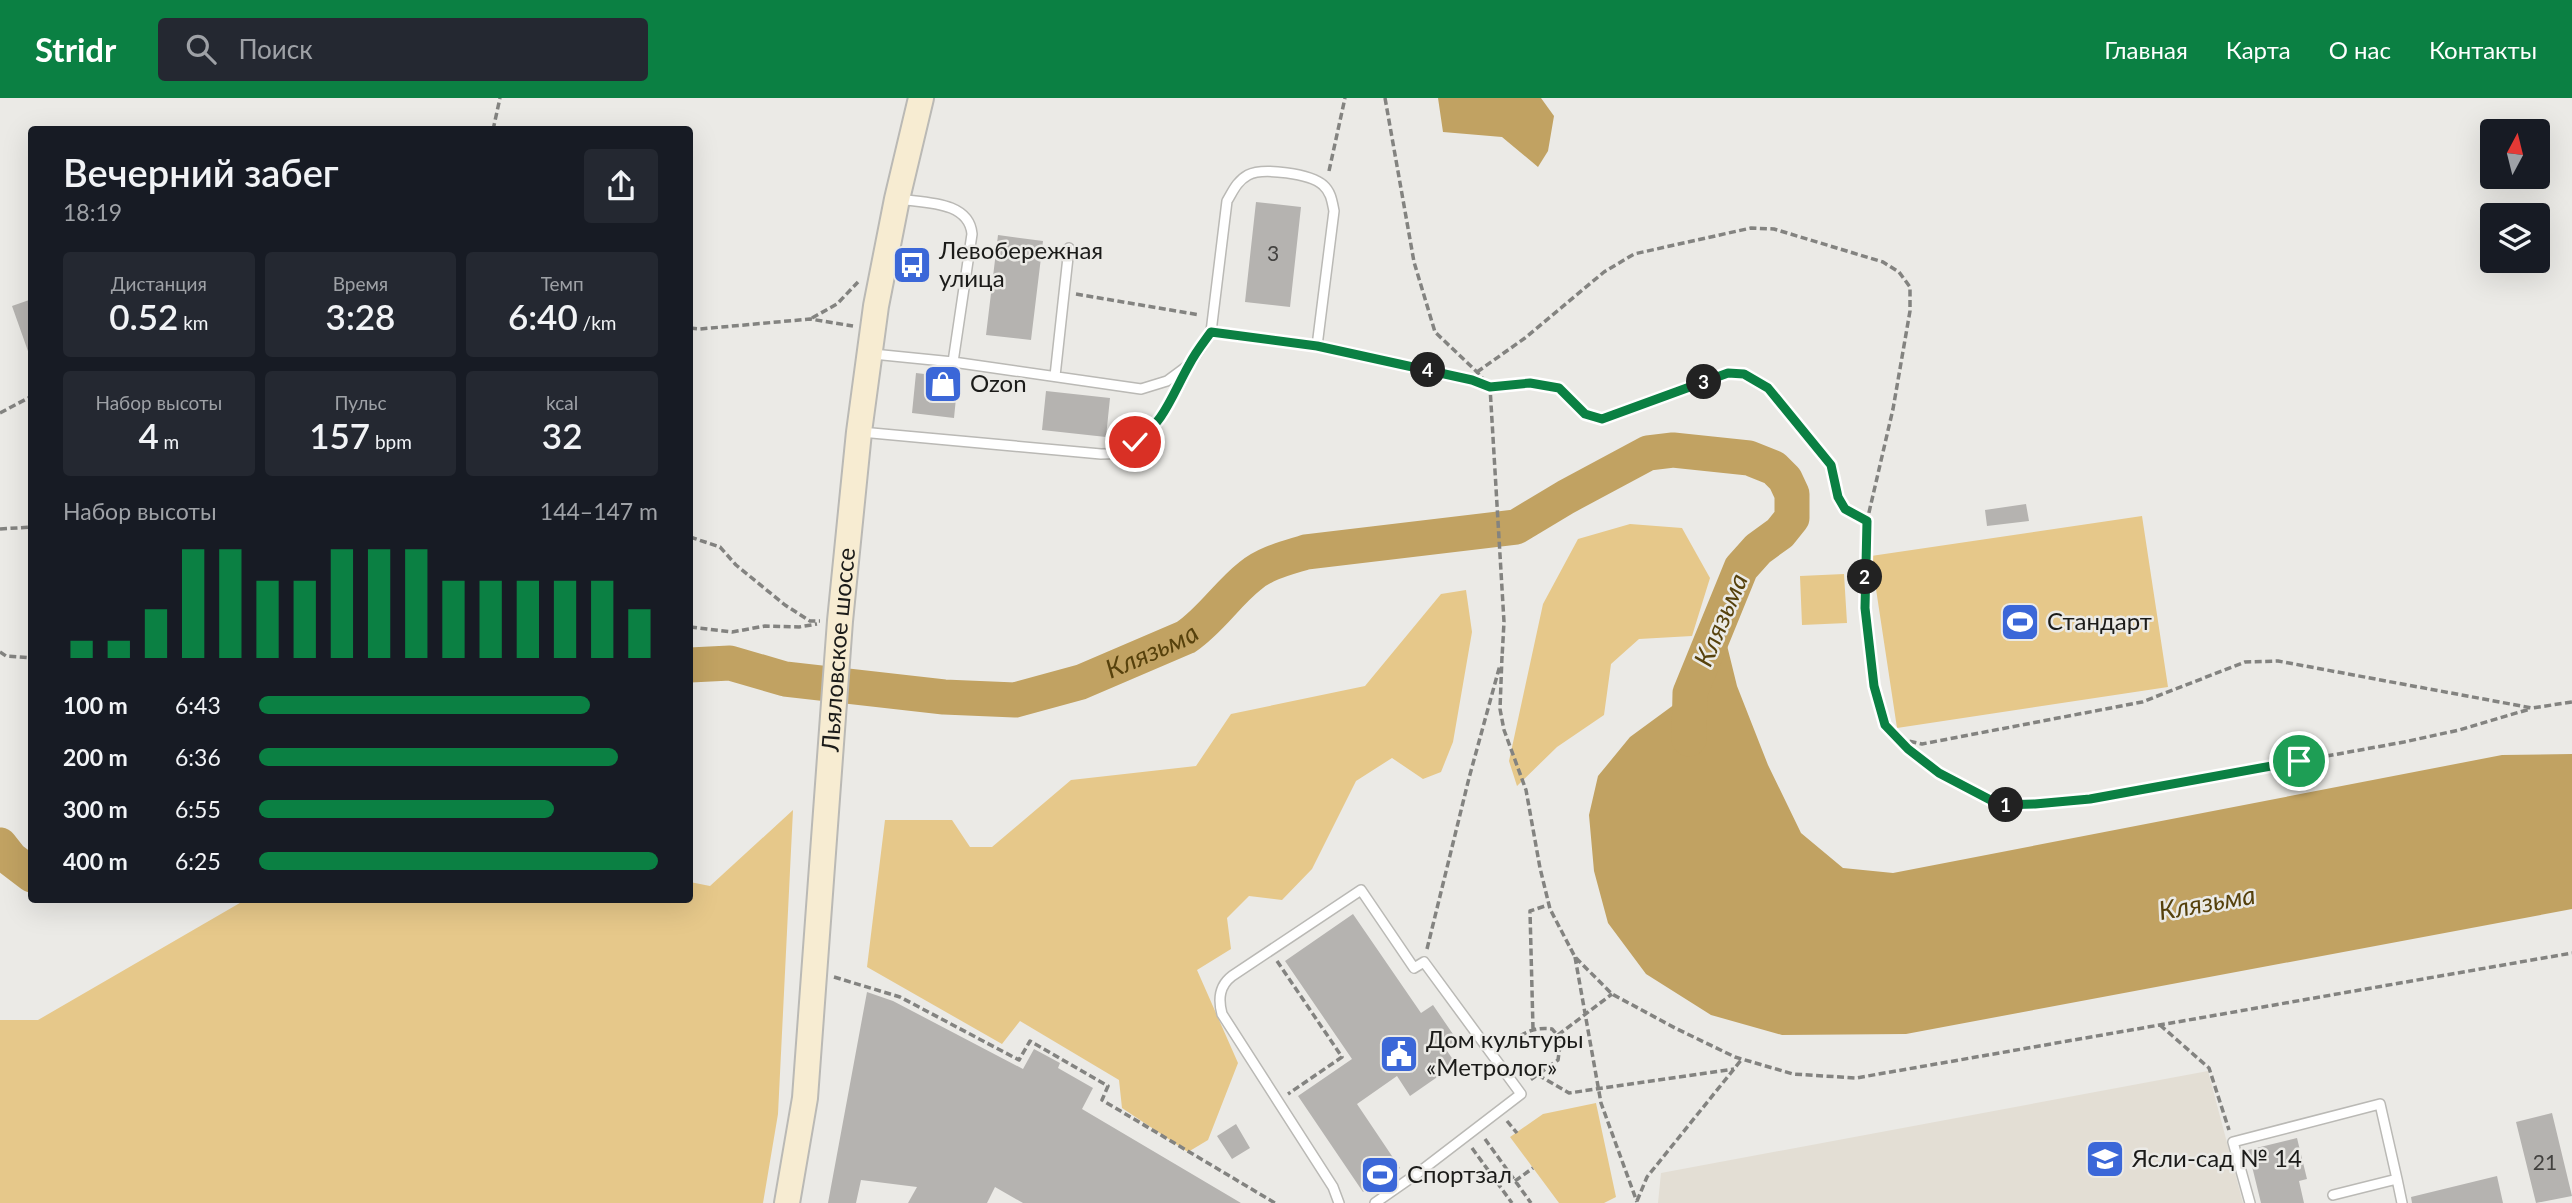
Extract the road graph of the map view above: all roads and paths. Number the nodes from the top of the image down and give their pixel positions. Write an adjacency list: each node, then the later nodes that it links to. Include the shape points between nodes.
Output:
1 (500, 98): 5 (path)
2 (920, 98): 7 (street, Льяловское шоссе)
3 (1345, 98): 6 (path)
4 (1385, 98): 19 (path, via 1414,261 1435,332)
5 (494, 126)
6 (1325, 187): 11 (lane, via 1304,176 1267,172 1250,174 1237,184 1227,201); 16 (lane, via 1334,211)
7 (897, 199): 9 (street, Льяловское шоссе); 17 (lane, via 948,206 971,223)
8 (1069, 248): 10 (lane)
9 (884, 268): 12 (path, via 864,276 837,304); 15 (street, Льяловское шоссе)
10 (1064, 292): 11 (path); 20 (lane)
11 (1213, 317): 14 (lane)
12 (810, 319): 13 (path); 15 (path)
13 (693, 328)
14 (1211, 332): 16 (lane); 18 (lane)
15 (871, 342): 17 (lane); 24 (street, Льяловское шоссе)
16 (1317, 346): 21 (path)
17 (953, 362): 20 (lane)
18 (1189, 364): 20 (lane, via 1167,381 1141,388); 24 (lane, via 1164,413 1123,452 1101,454)
19 (1478, 372): 21 (path); 25 (path, via 1604,271 1634,254 1751,228 1774,229 1883,262 1899,272 1910,287 1910,311)
20 (1055, 376)
21 (1490, 387): 25 (path, via 1530,383 1559,388 1585,414 1602,419 1728,373 1744,374 1768,388 1831,465 1845,509); 32 (path, via 1504,622)
22 (28, 398): 23 (path)
23 (0, 413)
24 (859, 432): 29 (street, Льяловское шоссе)
25 (1867, 521): 36 (path, via 1865,608 1874,686 1885,725)
26 (28, 527): 27 (path)
27 (0, 529)
28 (693, 538): 29 (path, via 720,547 736,565 810,621)
29 (840, 621): 30 (path, via 732,632); 42 (street, Льяловское шоссе)
30 (693, 627)
31 (0, 652): 33 (path)
32 (1502, 656): 37 (path, via 1500,709 1526,790); 41 (path)
33 (28, 659)
34 (2572, 702): 35 (path)
35 (2532, 708): 36 (path, via 2278,662 2245,662 2142,702 1922,744); 36 (path, via 2404,741 2090,799 2035,804 2000,805 1939,773)
36 (1899, 739)
37 (1549, 904): 40 (path); 46 (path, via 1530,911)
38 (1269, 951): 41 (lane, via 1361,890 1414,968); 54 (lane, via 1224,982 1220,1004); 54 (path, via 1342,1057)
39 (2572, 953): 45 (path)
40 (1575, 957): 43 (path); 44 (path)
41 (1424, 962): 48 (lane)
42 (814, 970): 63 (street, Льяловское шоссе, via 805,1098); 64 (path, via 900,997 1019,1060 1030,1041 1108,1086 1102,1100)
43 (1612, 994): 44 (path); 49 (path)
44 (1585, 1014): 47 (path); 52 (path)
45 (2160, 1025): 49 (path, via 1856,1078 1793,1074); 57 (path, via 2209,1068)
46 (1533, 1029): 47 (path, via 1552,1029); 48 (path)
47 (1558, 1035): 51 (path, via 1558,1060)
48 (1493, 1056): 53 (lane)
49 (1742, 1059): 50 (path)
50 (1734, 1069): 52 (path); 62 (path, via 1647,1177)
51 (1538, 1075): 52 (path, via 1569,1093); 53 (path)
52 (1599, 1089): 62 (path)
53 (1518, 1090): 55 (lane, via 1521,1094)
54 (1278, 1101): 65 (lane)
55 (1477, 1127): 56 (lane); 60 (path)
56 (1464, 1137): 66 (lane); 67 (path)
57 (2233, 1142): 59 (lane, via 2380,1104); 69 (lane)
58 (1533, 1168): 60 (path)
59 (2397, 1179): 61 (lane); 70 (lane)
60 (1515, 1181): 68 (path)
61 (2333, 1195)
62 (1637, 1202)
63 (787, 1203)
64 (1275, 1203)
65 (1339, 1203)
66 (1375, 1203)
67 (1512, 1203)
68 (1531, 1203)
69 (2250, 1203)
70 (2403, 1203)

